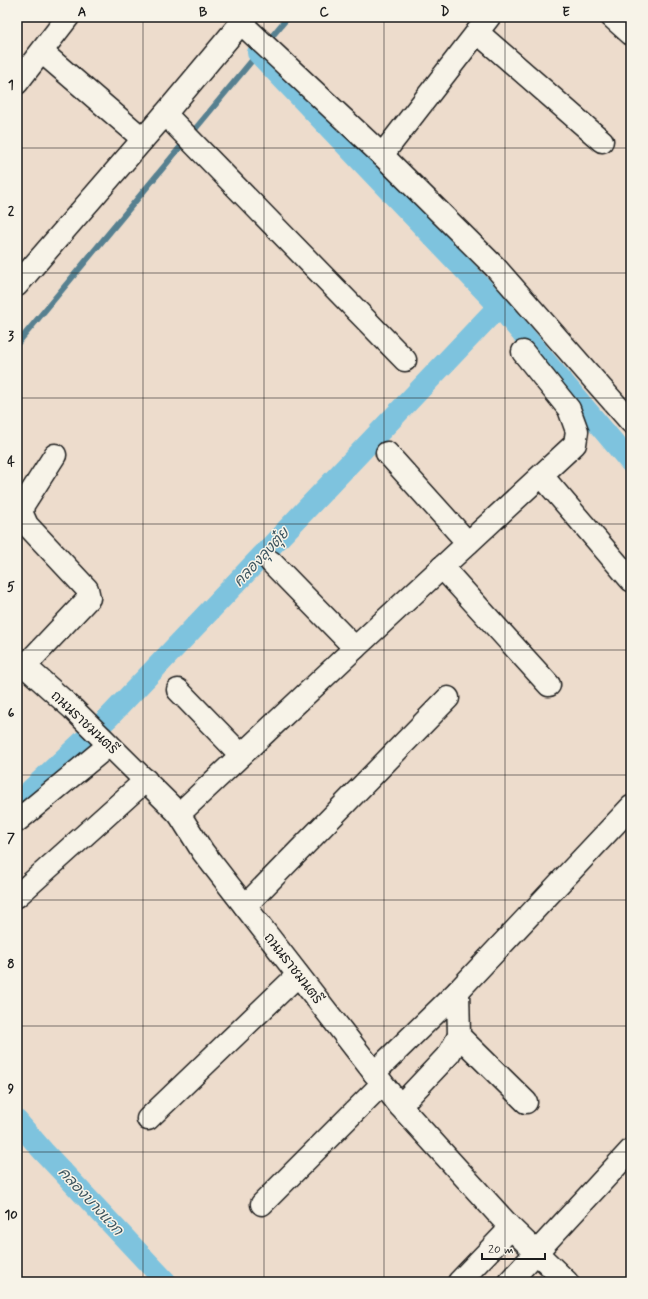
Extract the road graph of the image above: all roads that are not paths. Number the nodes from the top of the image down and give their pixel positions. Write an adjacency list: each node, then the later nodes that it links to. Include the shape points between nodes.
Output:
1 (68, 17): 6 (street)
2 (612, 17): 5 (street)
3 (245, 24): 8 (street); 11 (street)
4 (483, 25): 10 (street); 11 (street)
5 (631, 34)
6 (42, 52): 7 (street); 9 (street)
7 (17, 83)
8 (170, 118): 9 (street); 14 (street)
9 (143, 139): 12 (street)
10 (602, 141)
11 (382, 155): 15 (street, via 495,267)
12 (17, 285)
13 (523, 352): 18 (street, via 569,409 577,431 575,444)
14 (405, 360)
15 (631, 422)
16 (387, 453): 19 (street)
17 (55, 455): 24 (street, via 23,505 22,514 27,525 87,589 89,598)
18 (542, 476): 19 (street); 22 (street)
19 (468, 543): 21 (street)
20 (271, 562): 23 (street)
21 (442, 567): 23 (street); 25 (street)
22 (631, 580)
23 (355, 648): 29 (street)
24 (21, 662): 28 (street, ถนนราชมนตรี)
25 (549, 685)
26 (178, 690): 29 (street)
27 (448, 698): 35 (street)
28 (106, 742): 30 (street, ถนนราชมนตรี); 33 (street)
29 (241, 755): 32 (street)
30 (146, 780): 32 (street, ถนนราชมนตรี); 34 (street)
31 (631, 807): 37 (street)
32 (179, 814): 35 (street, ถนนราชมนตรี)
33 (17, 821)
34 (17, 896)
35 (245, 906): 36 (street, ถนนราชมนตรี)
36 (298, 975): 39 (street, ถนนราชมนตรี); 42 (street)
37 (458, 991): 38 (street); 39 (street)
38 (459, 1036): 40 (street); 41 (street, via 449,1054)
39 (378, 1078): 41 (street, ถนนราชมนตรี); 44 (street)
40 (526, 1102)
41 (400, 1106): 45 (street, ถนนราชมนตรี)
42 (148, 1119)
43 (631, 1150): 46 (street)
44 (262, 1204)
45 (511, 1228): 46 (street, ถนนราชมนตรี); 47 (street)
46 (536, 1253): 48 (street); 49 (street, ถนนราชมนตรี)
47 (459, 1282)
48 (509, 1282)
49 (567, 1282)

